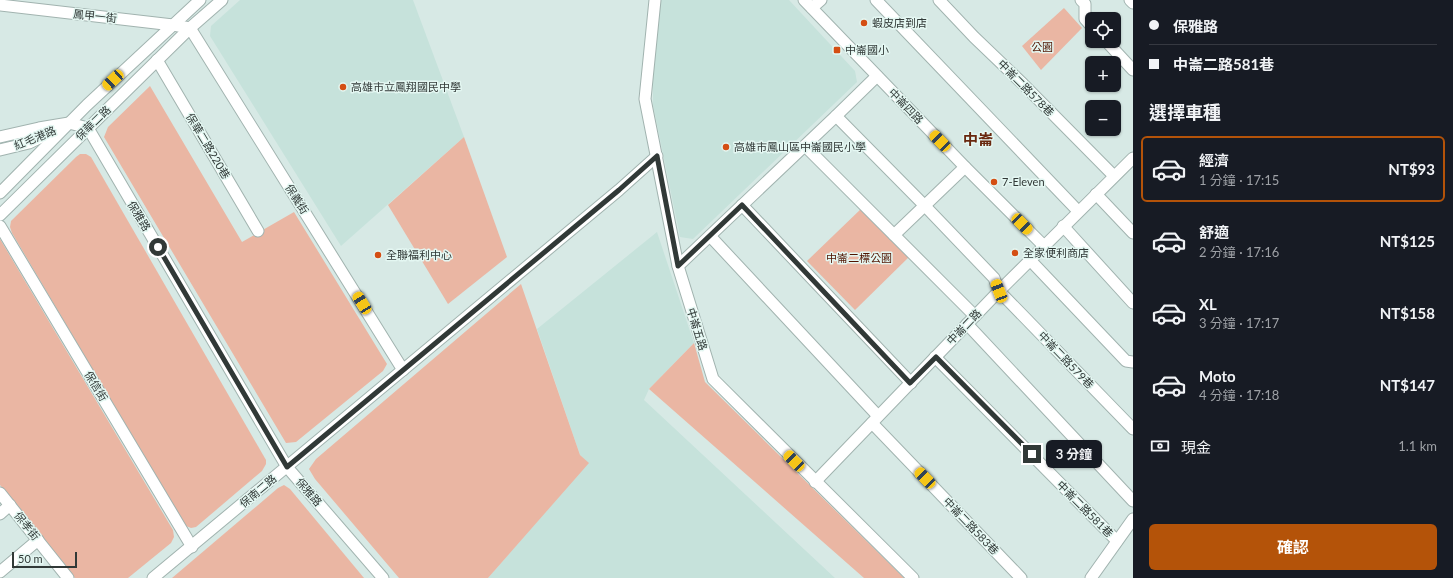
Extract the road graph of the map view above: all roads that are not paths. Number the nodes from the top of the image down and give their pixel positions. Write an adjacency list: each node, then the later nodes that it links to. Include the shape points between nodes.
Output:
1 (200, 0): 14 (street, 保華二路)
2 (222, 0): 15 (street, 保華二路)
3 (655, 0): 26 (street, 中崙五路, via 645,99)
4 (804, 0): 12 (street, 中崙四路)
5 (821, 0): 12 (street)
6 (876, 0): 34 (street)
7 (939, 0): 29 (street, 中崙二路578巷)
8 (1081, 0): 13 (street, via 1085,4)
9 (1130, 0): 10 (street)
10 (1133, 3)
11 (0, 5): 14 (street, 鳳甲一街)
12 (812, 8): 19 (street, 中崙四路)
13 (1085, 12)
14 (173, 24): 15 (street, 鳳甲一街); 21 (street, 保華二路)
15 (190, 28): 17 (street, 保華二路); 51 (street, 保義街)
16 (1113, 48): 18 (street)
17 (157, 60): 22 (street, 保華二路); 38 (street, 保華二路220巷)
18 (1133, 70)
19 (877, 76): 20 (street); 28 (street, 中崙四路)
20 (836, 116): 24 (street); 33 (street, 中崙二路579巷)
21 (69, 123): 22 (street, 紅毛港路); 23 (street, 紅毛港路); 25 (street, 紅毛港路, via 35,140); 30 (street, 保華二路)
22 (88, 128): 35 (street, 保華二路); 55 (street, 保雅路)
23 (0, 137)
24 (805, 146): 32 (street); 40 (street)
25 (0, 150)
26 (657, 156): 44 (street, 中崙五路); 51 (street, 保南二路)
27 (1132, 160): 29 (street, 中崙二路)
28 (965, 167): 33 (street); 42 (street, 中崙四路)
29 (1114, 176): 31 (street, 中崙二路)
30 (0, 193)
31 (1096, 194): 34 (street, 中崙二路); 39 (street)
32 (742, 205): 41 (street); 52 (street)
33 (924, 205): 40 (street); 45 (street, 中崙二路579巷, via 994,278)
34 (1078, 211): 37 (street, 中崙二路)
35 (0, 215)
36 (0, 226): 64 (street, 保信街)
37 (1063, 226): 42 (street, 中崙二路); 46 (street)
38 (258, 231)
39 (1133, 232)
40 (894, 235): 47 (street)
41 (710, 236): 44 (street); 53 (street, 中崙二路583巷)
42 (1044, 246): 43 (street, 中崙二路)
43 (1030, 260): 45 (street, 中崙二路); 50 (street, via 1126,361)
44 (678, 266): 56 (street, 中崙五路, via 713,379)
45 (999, 291): 47 (street, 中崙二路); 54 (street, 中崙二路579巷)
46 (1133, 303)
47 (975, 316): 48 (street, 中崙二路)
48 (967, 324): 49 (street, 中崙二路); 58 (street)
49 (936, 357): 52 (street, 中崙二路); 63 (street, 中崙二路581巷)
50 (1133, 362)
51 (403, 370): 55 (street, 保南二路)
52 (910, 383): 53 (street, 中崙二路)
53 (875, 420): 56 (street, 中崙二路); 70 (street, 中崙二路583巷)
54 (1133, 429)
55 (287, 467): 64 (street, 保南二路); 68 (street, 保雅路)
56 (815, 482): 69 (street, 中崙五路)
57 (0, 493): 59 (street, 保孝街)
58 (1133, 501)
59 (10, 505): 60 (street); 62 (street, 保孝街)
60 (0, 514)
61 (1133, 519): 63 (street)
62 (38, 540): 65 (street); 66 (street, 保孝街)
63 (1117, 541): 71 (street)
64 (192, 547): 67 (street, 保南二路)
65 (0, 572)
66 (64, 576)
67 (153, 578)
68 (383, 578)
69 (913, 578)
70 (1021, 578)
71 (1091, 578)

